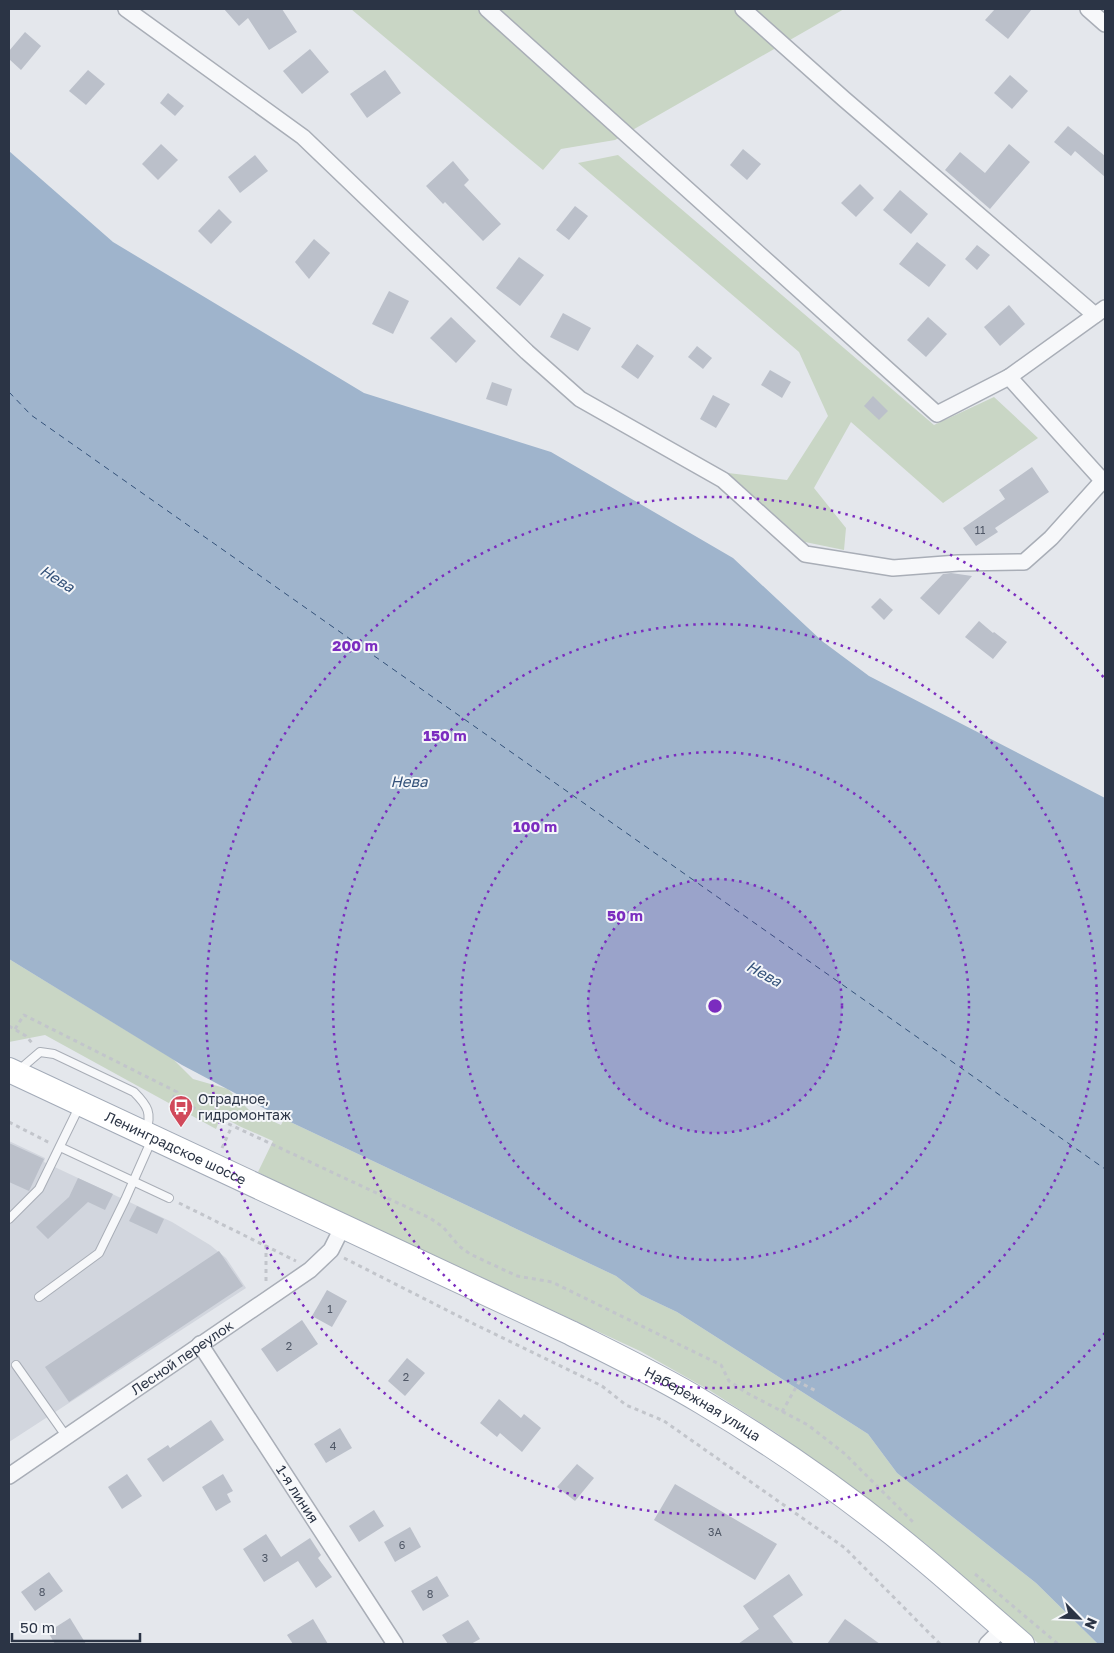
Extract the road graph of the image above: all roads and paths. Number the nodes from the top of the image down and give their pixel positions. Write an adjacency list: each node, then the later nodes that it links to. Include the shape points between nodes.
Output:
1 (126, 9): 8 (street, via 303,137 580,399 723,480 805,554 893,568 1024,562 1051,538)
2 (487, 9): 7 (street, via 937,414)
3 (743, 9): 6 (street, via 844,98)
4 (1088, 9): 5 (street)
5 (1105, 24)
6 (1100, 311): 7 (street)
7 (1009, 377): 8 (street)
8 (1104, 479)
9 (9, 1026): 10 (path)
10 (15, 1029): 11 (path); 29 (path, via 24,1015 176,1092 173,1098 430,1218 470,1254 517,1276 552,1282 720,1365 730,1381)
11 (40, 1052): 12 (lane); 15 (lane, via 54,1054 134,1092 150,1118)
12 (12, 1072): 13 (main road, Ленинградское шоссе)
13 (80, 1103): 15 (main road, Ленинградское шоссе); 16 (lane)
14 (9, 1122): 16 (path)
15 (149, 1136): 17 (lane); 20 (main road, Ленинградское шоссе)
16 (60, 1147): 17 (lane); 19 (lane, via 39,1189)
17 (134, 1181): 18 (lane); 24 (lane, via 99,1253)
18 (169, 1198): 21 (path)
19 (9, 1219)
20 (343, 1226): 22 (street, Лесной переулок); 34 (main road, Набережная улица, via 571,1333 702,1402 838,1493 918,1554)
21 (266, 1245): 23 (path); 25 (path, via 266,1280)
22 (331, 1250): 23 (street, Лесной переулок); 36 (path, via 602,1386 626,1405 664,1421 845,1548)
23 (310, 1270): 25 (street, Лесной переулок)
24 (39, 1297)
25 (260, 1303): 26 (street, Лесной переулок)
26 (200, 1344): 30 (street, Лесной переулок); 35 (street, 1-я линия)
27 (16, 1365): 30 (lane)
28 (816, 1391): 29 (path, via 799,1382)
29 (782, 1412): 32 (path, via 808,1426 845,1454)
30 (66, 1436): 31 (street, Лесной переулок)
31 (9, 1476)
32 (915, 1524)
33 (972, 1571): 38 (path)
34 (995, 1636): 37 (main road, Набережная улица)
35 (395, 1644)
36 (940, 1644)
37 (1022, 1644)
38 (1058, 1644)

